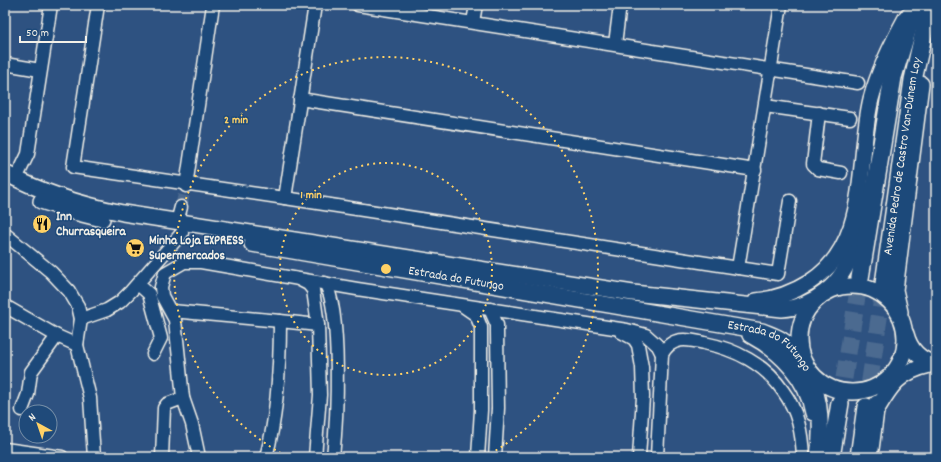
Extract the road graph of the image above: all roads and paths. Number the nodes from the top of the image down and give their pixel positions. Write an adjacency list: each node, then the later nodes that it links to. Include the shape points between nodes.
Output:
1 (51, 5): 15 (street)
2 (98, 5): 24 (street, via 73,167)
3 (213, 5): 24 (street)
4 (315, 5): 17 (street)
5 (358, 5): 11 (street)
6 (476, 5): 11 (street)
7 (620, 5): 12 (street)
8 (781, 5): 14 (street)
9 (914, 5): 27 (main road, via 886,55 871,100); 35 (highway, Avenida Pedro de Castro Van-Dúnem Loy, via 893,77)
10 (930, 5): 38 (highway, Avenida Pedro de Castro Van-Dúnem Loy, via 913,80); 53 (main road, Avenida Pedro de Castro Van-Dúnem Loy, via 895,290)
11 (473, 22): 12 (street)
12 (615, 44): 14 (street)
13 (5, 64): 15 (street)
14 (771, 68): 16 (street); 18 (street)
15 (40, 70): 23 (street, via 28,154)
16 (858, 83)
17 (300, 99): 21 (street); 25 (street)
18 (765, 106): 19 (street); 21 (street)
19 (819, 113): 20 (street); 22 (street, via 813,164 818,169)
20 (850, 118)
21 (755, 170): 32 (street)
22 (841, 173)
23 (9, 179): 29 (main road, Estrada do Futungo, via 40,200 78,213)
24 (187, 184): 25 (street)
25 (285, 198): 32 (street)
26 (790, 201): 32 (street, via 778,274)
27 (858, 201): 41 (main road, via 851,253 842,274); 42 (main road, via 849,232 839,253 818,277 794,291 775,298)
28 (182, 207): 29 (street)
29 (180, 227): 31 (street); 42 (main road, Estrada do Futungo, via 633,293); 55 (main road, Estrada do Futungo)
30 (5, 234): 50 (street, via 51,272 69,291 78,306)
31 (151, 268): 33 (street); 37 (street); 40 (street, via 156,282)
32 (738, 268)
33 (165, 273): 34 (street, via 184,262 201,262); 48 (street, via 161,287 162,296)
34 (298, 278): 36 (street); 43 (street, via 313,290)
35 (860, 278)
36 (325, 283): 39 (street); 43 (street, via 317,296); 46 (street, via 331,292)
37 (138, 284): 40 (street); 50 (street, via 120,302 107,310)
38 (884, 284)
39 (357, 289): 44 (street); 46 (street, via 342,294)
40 (148, 294): 61 (street, via 161,338)
41 (820, 296): 42 (main road, Estrada do Futungo, via 806,305 795,308 782,309); 53 (main road, via 845,286 863,287 880,293 894,305); 63 (main road, via 806,312 799,332 799,349)
42 (737, 303)
43 (316, 304): 52 (street)
44 (462, 305): 47 (street); 54 (street, via 476,315)
45 (5, 306): 58 (street)
46 (333, 306): 78 (street, via 336,403)
47 (490, 309): 49 (street); 54 (street); 57 (street, via 497,325)
48 (172, 311): 51 (street); 66 (street)
49 (517, 314): 56 (street); 57 (street, via 501,325)
50 (81, 319): 59 (street)
51 (280, 321): 52 (street); 76 (street, via 274,425)
52 (318, 325): 77 (street, via 320,395)
53 (903, 326): 64 (main road, via 910,347); 65 (main road, via 902,357)
54 (481, 327): 79 (street)
55 (733, 327): 63 (main road, Estrada do Futungo, via 762,331 783,340); 71 (main road, via 765,343 794,371 805,389 813,410)
56 (615, 329): 60 (street, via 640,332 650,338); 62 (street, via 634,339)
57 (497, 332): 80 (street, via 498,408)
58 (57, 336): 59 (street); 68 (street, via 31,372)
59 (77, 345): 73 (street, via 90,398)
60 (659, 349): 62 (street, via 646,344); 82 (street); 83 (street, via 678,339 692,340 732,350 757,364 783,390 793,407 799,424)
61 (153, 354)
62 (640, 354): 81 (street, via 643,397)
63 (805, 365): 65 (main road, via 822,384 838,391 859,392); 71 (main road, Estrada do Futungo, via 819,399)
64 (934, 365): 65 (main road, via 907,367); 69 (main road, via 902,375)
65 (883, 382): 69 (main road)
66 (183, 398): 74 (street, via 167,404 164,408); 75 (street)
67 (840, 403): 71 (highway)
68 (24, 404)
69 (871, 409): 84 (highway); 85 (main road)
70 (5, 449): 72 (street)
71 (823, 456)
72 (62, 457)
73 (94, 457)
74 (162, 457)
75 (199, 457)
76 (266, 457)
77 (315, 457)
78 (333, 457)
79 (478, 457)
80 (495, 457)
81 (640, 457)
82 (657, 457)
83 (803, 457)
84 (859, 457)
85 (870, 457)

